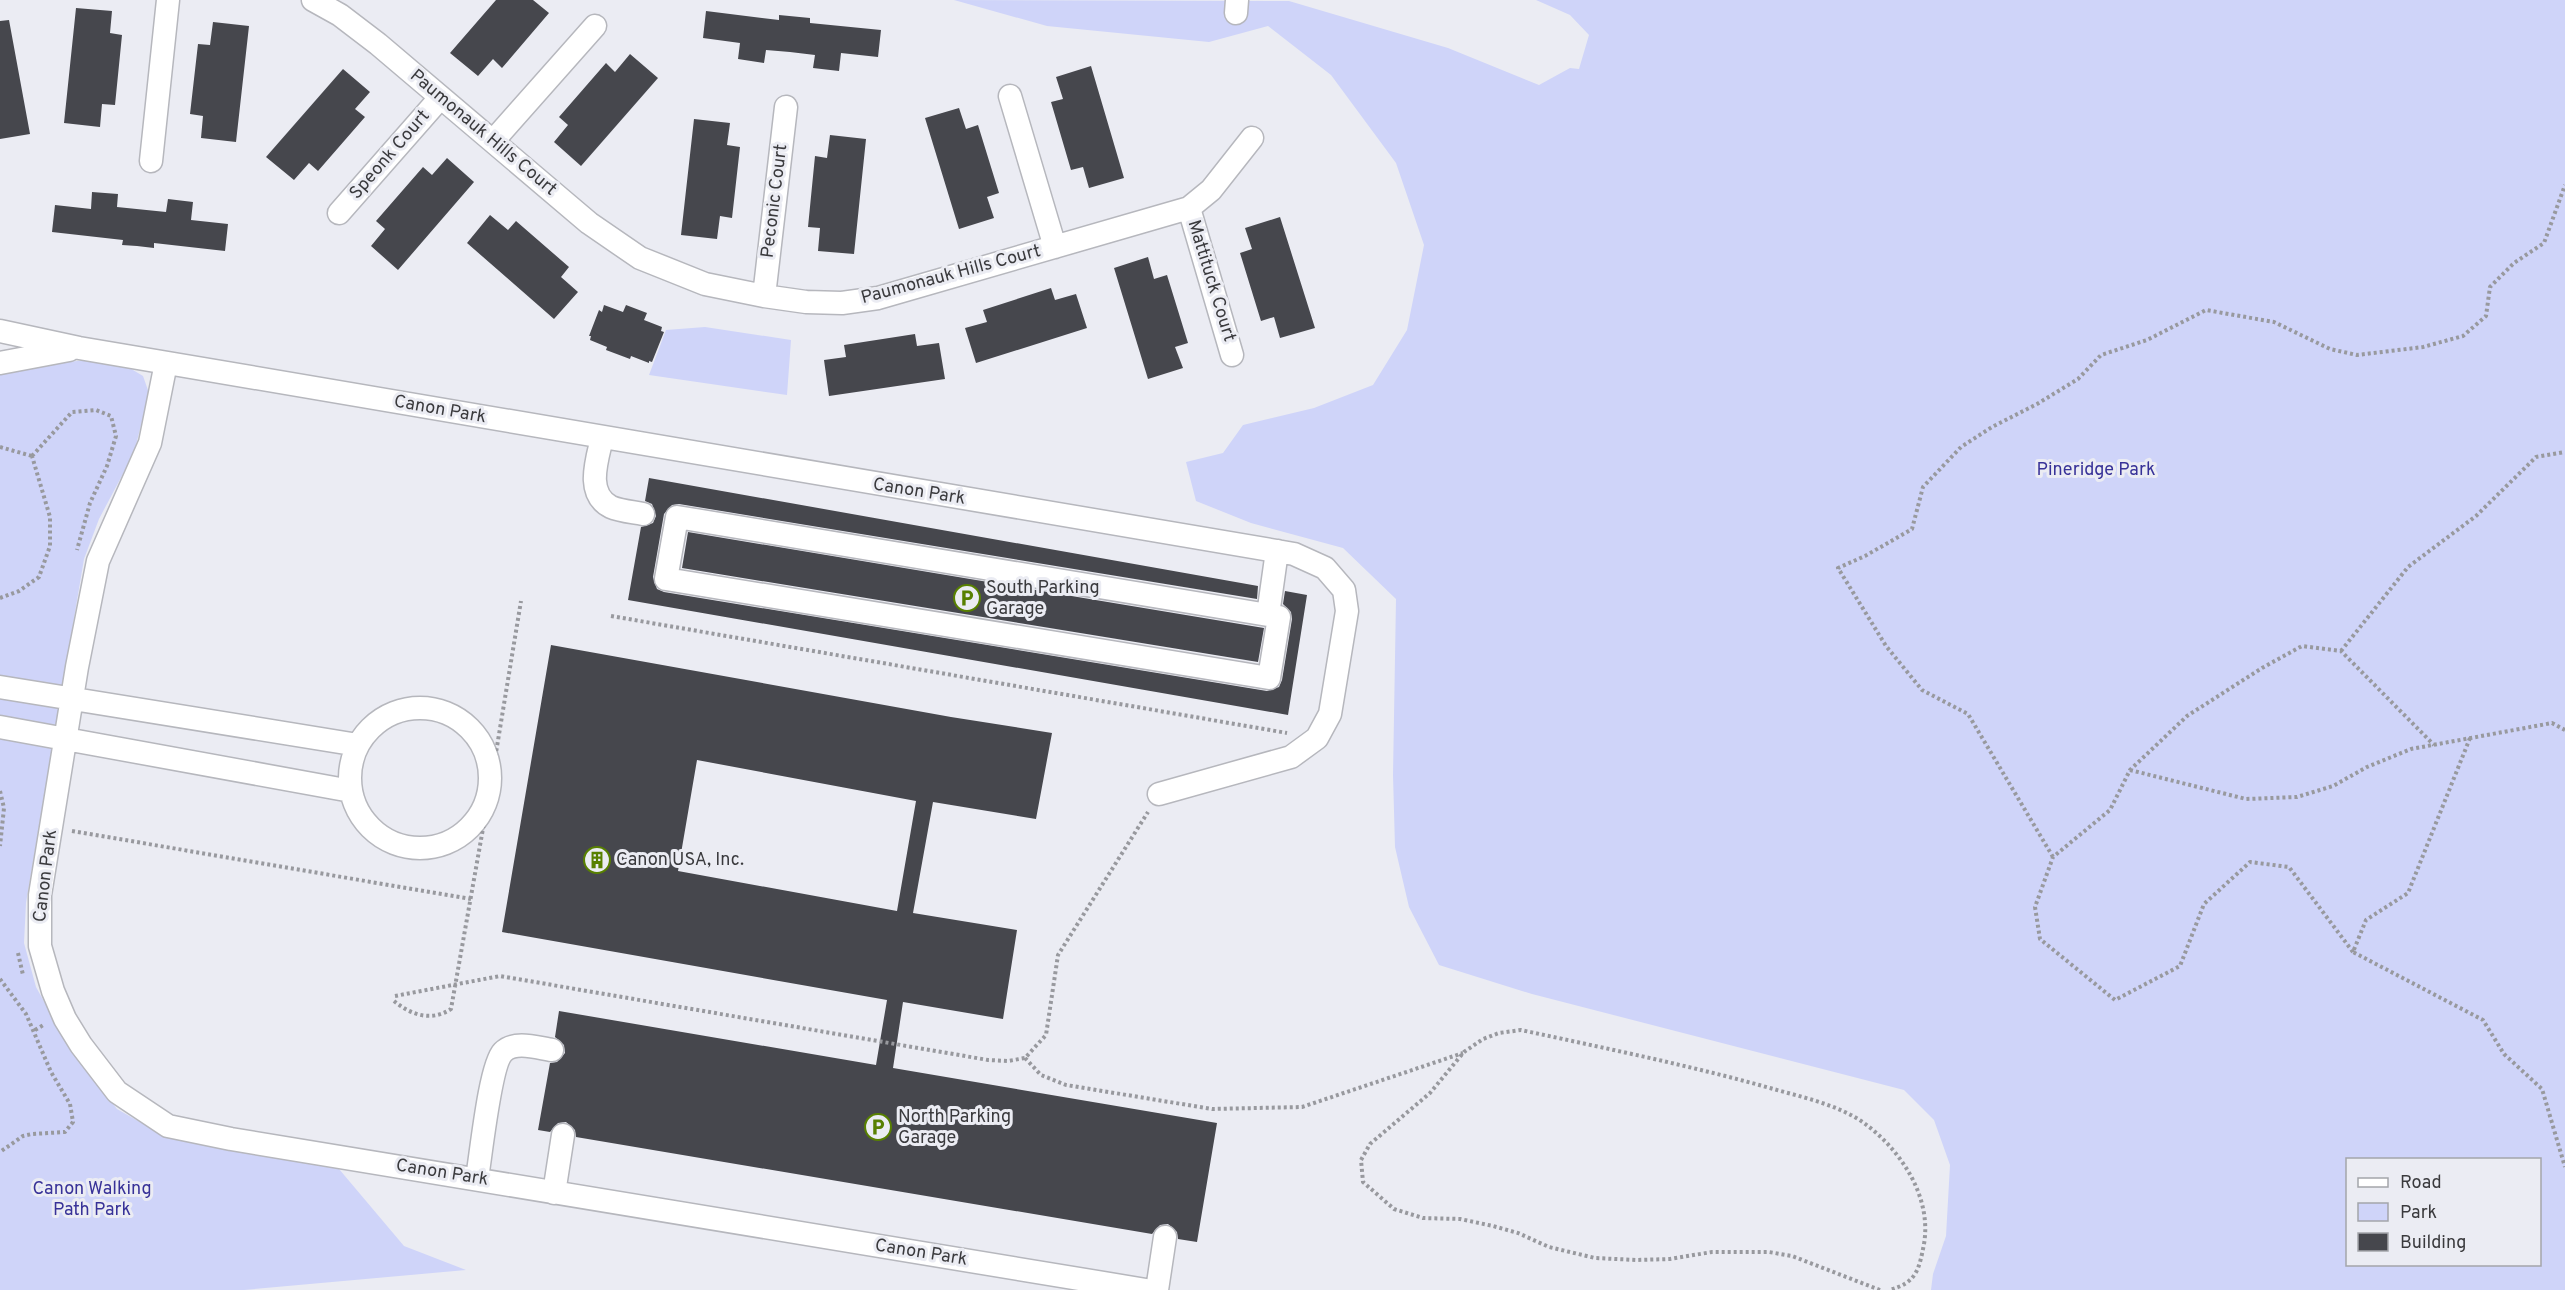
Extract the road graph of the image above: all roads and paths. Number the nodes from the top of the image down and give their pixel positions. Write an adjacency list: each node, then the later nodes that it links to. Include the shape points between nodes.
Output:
1 (168, 0): 9 (street)
2 (313, 0): 5 (street, Paumonauk Hills Court, via 378,44)
3 (595, 26): 8 (street)
4 (1010, 96): 13 (street)
5 (440, 98): 8 (street, Paumonauk Hills Court); 12 (street, Speonk Court)
6 (786, 107): 14 (street, Peconic Court)
7 (1252, 138): 11 (street, Paumonauk Hills Court, via 1211,190)
8 (493, 141): 14 (street, Paumonauk Hills Court, via 589,223 640,258 705,284)
9 (151, 161)
10 (2565, 185): 48 (path, via 2544,243 2514,263 2490,287 2486,316 2463,336 2423,347 2357,355 2330,350 2274,322 2206,310 2147,340 2101,355 2078,379 1961,447 1923,487 1912,529 1838,568 1886,646 1922,690 1968,714)
11 (1189, 208): 13 (street, Paumonauk Hills Court); 17 (street, Mattituck Court)
12 (339, 213)
13 (1055, 247): 14 (street, Paumonauk Hills Court, via 878,298 842,303)
14 (764, 296)
15 (0, 331): 16 (street, Canon Park)
16 (79, 348): 18 (street); 19 (street, Canon Park)
17 (1233, 355)
18 (0, 363)
19 (166, 363): 20 (street, Canon Park); 33 (street, Canon Park, via 150,443 98,561)
20 (602, 438): 24 (street, via 595,483 599,496 610,507); 25 (street, Canon Park)
21 (0, 447): 23 (path)
22 (2565, 452): 31 (path, via 2535,457 2476,516 2408,567)
23 (32, 456): 26 (path, via 72,412 96,410 111,416 116,436 90,503); 27 (path, via 50,518 50,546 39,577)
24 (643, 514)
25 (1277, 551): 29 (street); 36 (street, Canon Park, via 1325,568 1344,590 1347,611 1330,714)
26 (77, 552)
27 (0, 598)
28 (520, 601): 42 (path)
29 (1268, 615): 29 (street, via 676,517 666,579 1269,678 1280,617)
30 (611, 616): 36 (path)
31 (2341, 651): 40 (path); 41 (path, via 2302,646 2262,668 2187,716)
32 (0, 687): 33 (street)
33 (72, 698): 38 (street, Canon Park); 39 (street)
34 (0, 727): 38 (street)
35 (2565, 730): 37 (path, via 2552,723)
36 (1317, 738): 45 (street, Canon Park, via 1291,757)
37 (2470, 738): 40 (path); 51 (path, via 2408,893 2366,920)
38 (65, 739): 44 (street); 46 (street, Canon Park)
39 (357, 745): 42 (street, via 371,727 389,715 410,708 432,708 453,715 471,728 484,746 490,767); 44 (street, via 350,766)
40 (2434, 745): 41 (path, via 2411,749 2333,786 2297,797 2246,800)
41 (2130, 770): 48 (path, via 2110,810)
42 (490, 789): 44 (street, via 482,813 466,831 445,844 421,848 397,844 375,832 359,814); 49 (path)
43 (0, 791): 47 (path, via 4,808)
44 (351, 791)
45 (1159, 794): 61 (path, via 1058,955 1046,1035)
46 (51, 828): 49 (path); 65 (street, Canon Park, via 40,895 40,946 65,1019 117,1092 168,1126)
47 (0, 846)
48 (2053, 857): 51 (path, via 2035,908 2040,939 2115,1000 2180,966 2204,904 2250,862 2289,867)
49 (471, 900): 54 (path)
50 (17, 948): 53 (path)
51 (2353, 952): 64 (path, via 2483,1020 2504,1054 2542,1089)
52 (0, 979): 58 (path)
53 (25, 980)
54 (456, 985): 55 (path); 56 (path, via 451,1009 442,1015 428,1017 407,1012); 61 (path, via 500,976 988,1060)
55 (395, 996)
56 (394, 1001)
57 (42, 1015): 58 (path, via 46,1024)
58 (35, 1030): 63 (path, via 51,1072 70,1104 73,1122 65,1132 32,1134)
59 (552, 1050): 65 (street, via 518,1045 503,1051 495,1069)
60 (1464, 1052): 61 (path, via 1302,1107 1212,1109 1066,1085 1041,1075); 70 (path, via 1430,1093 1370,1144 1361,1160 1363,1182 1394,1209 1423,1218 1460,1219 1493,1226 1549,1247 1595,1258 1670,1259 1712,1252 1769,1252 1792,1256); 71 (path, via 1483,1039 1521,1030 1710,1072 1827,1104 1863,1123 1890,1147 1910,1173 1925,1211 1918,1270 1910,1283)
61 (1024, 1058)
62 (563, 1135): 66 (street)
63 (0, 1152)
64 (2565, 1167)
65 (477, 1178): 66 (street, Canon Park)
66 (554, 1193): 68 (street, Canon Park)
67 (1165, 1236): 69 (street)
68 (1146, 1290)
69 (1157, 1290)
70 (1880, 1290)
71 (1889, 1290)

